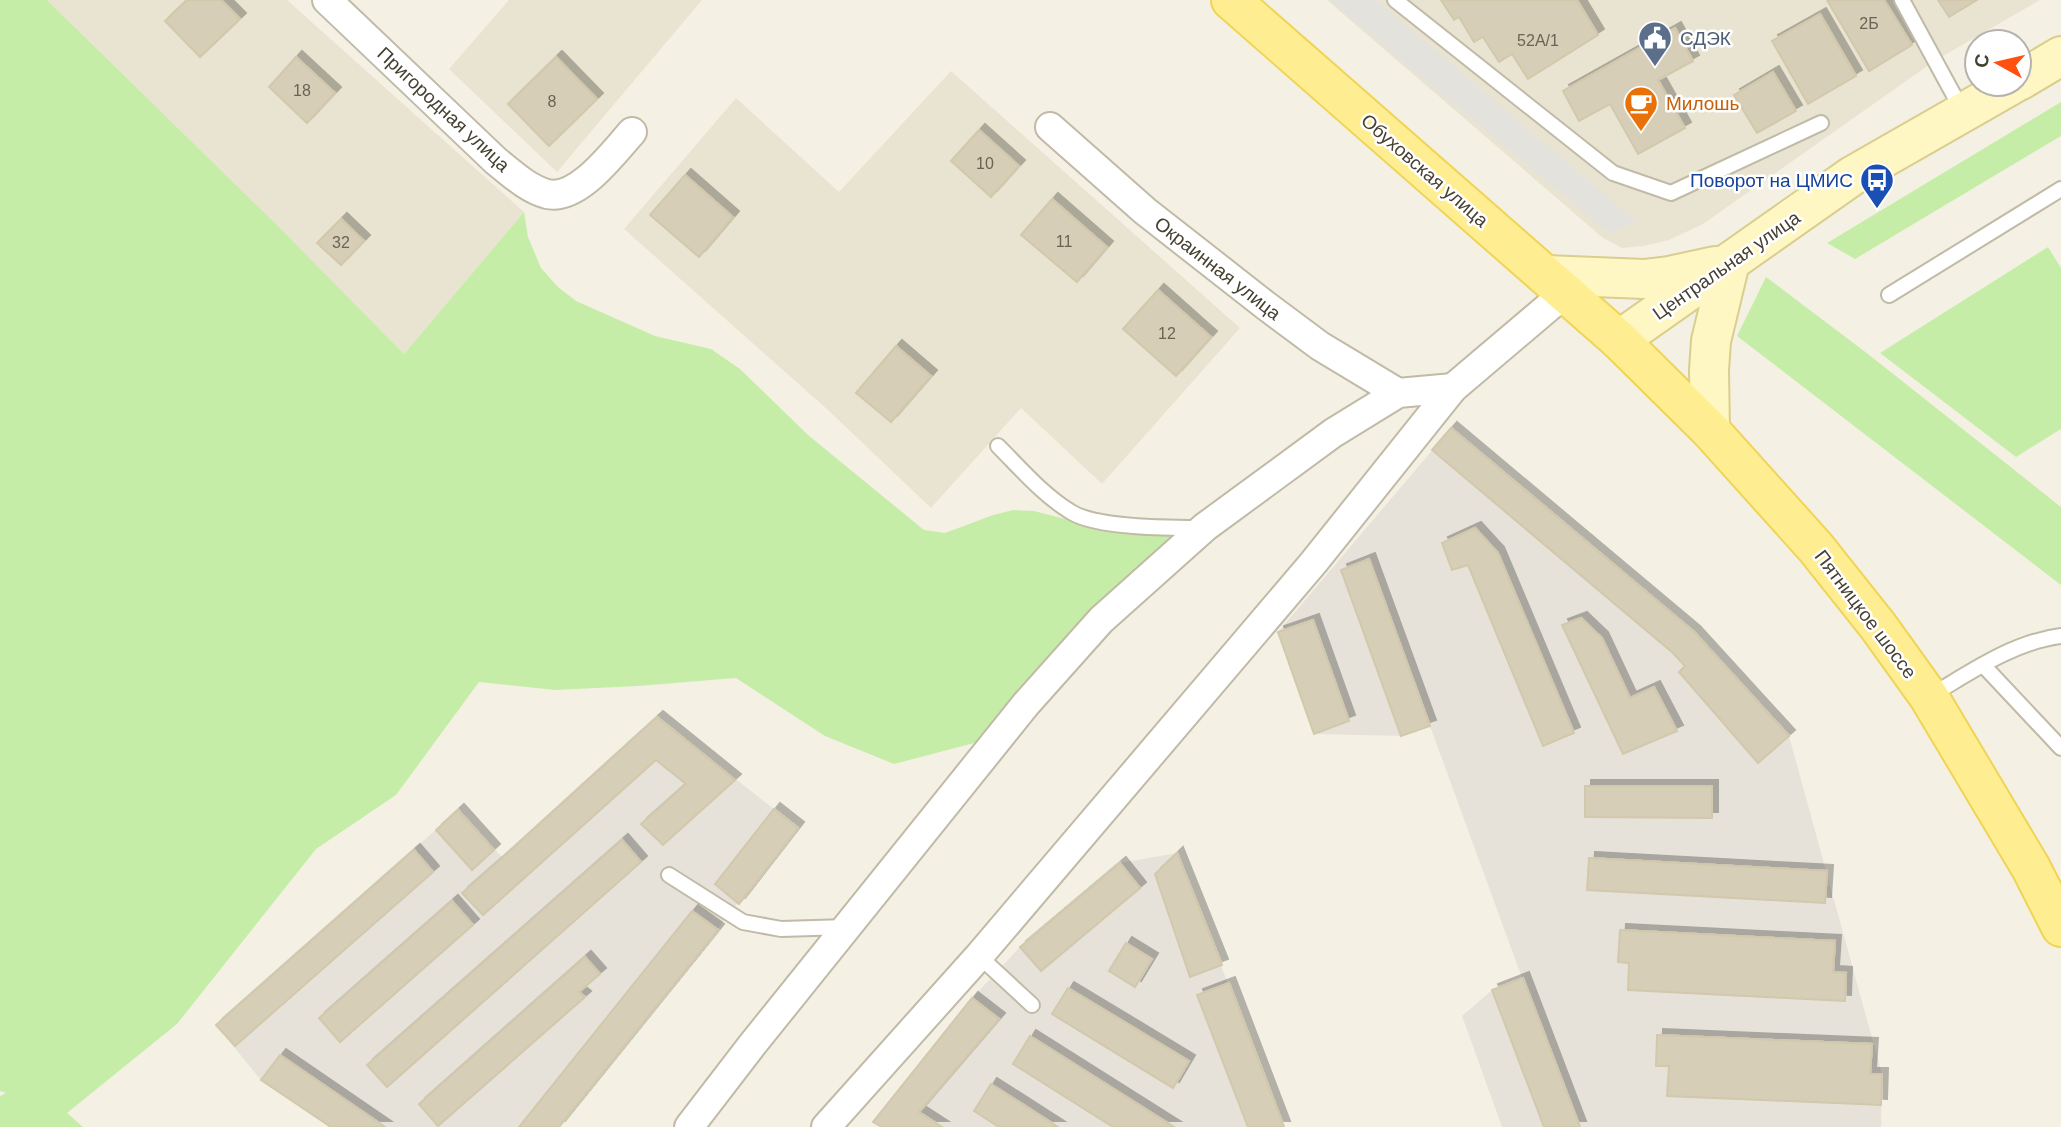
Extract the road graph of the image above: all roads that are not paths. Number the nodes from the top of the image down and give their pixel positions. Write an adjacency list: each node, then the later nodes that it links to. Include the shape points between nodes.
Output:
1 (327, 0): 11 (street, Пригородная улица, via 496,161 525,184 548,194 567,192 589,179)
2 (1231, 0): 14 (main road, Обуховская улица)
3 (1395, 0): 9 (lane, via 1613,173 1671,194)
4 (1902, 0): 8 (lane)
5 (2061, 56): 6 (street)
6 (2033, 73)
7 (1990, 98): 8 (street, Центральная улица)
8 (1964, 113): 13 (street, Центральная улица, via 1852,176)
9 (1821, 123)
10 (1050, 127): 18 (street, Окраинная улица, via 1145,211 1265,305 1320,346)
11 (632, 132)
12 (2061, 189): 15 (lane)
13 (1730, 262): 14 (street, via 1669,276); 16 (street, Центральная улица); 19 (street, via 1711,341)
14 (1555, 284): 16 (main road, Обуховская улица); 17 (street)
15 (1889, 295)
16 (1619, 340): 19 (main road, Пятницкое шоссе)
17 (1453, 388): 18 (street); 29 (street, via 1314,562)
18 (1398, 393): 21 (street, via 1333,433)
19 (1710, 430): 24 (main road, Пятницкое шоссе, via 1816,548)
20 (998, 446): 21 (lane, via 1072,514 1129,525)
21 (1205, 527): 27 (street, via 1101,620 1059,667)
22 (2061, 636): 23 (lane)
23 (1983, 665): 24 (lane); 25 (lane)
24 (1929, 696): 28 (main road, Пятницкое шоссе)
25 (2061, 748)
26 (669, 875): 27 (lane, via 743,922 781,929)
27 (848, 927): 31 (street)
28 (2061, 927)
29 (979, 956): 30 (lane); 32 (street)
30 (1032, 1005)
31 (689, 1127)
32 (826, 1127)

